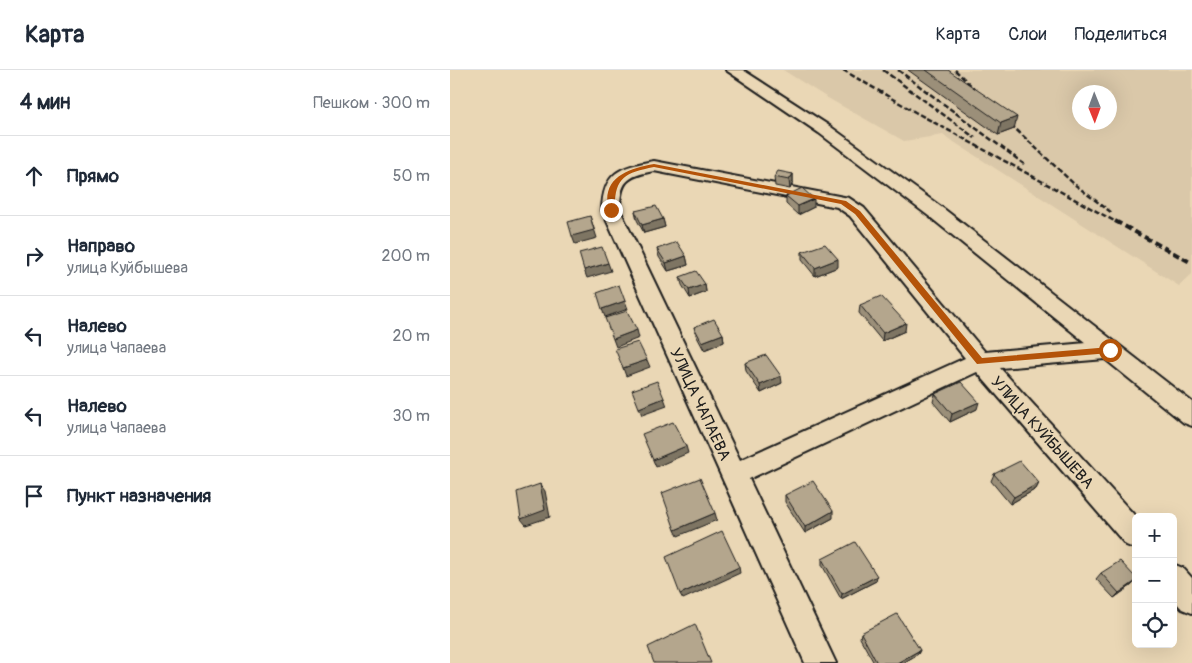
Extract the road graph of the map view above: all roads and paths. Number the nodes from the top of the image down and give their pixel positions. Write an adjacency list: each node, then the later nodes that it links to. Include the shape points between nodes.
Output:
1 (733, 70): 3 (street, via 825,130 937,213)
2 (654, 166): 4 (street, УЛИЦА КУЙБЫШЕВА, via 843,202 857,212); 6 (street, УЛИЦА ЧАПАЕВА, via 635,169 621,176 611,192 611,210)
3 (1110, 350): 4 (street); 5 (street)
4 (980, 362): 6 (street); 7 (street, УЛИЦА КУЙБЫШЕВА)
5 (1192, 416)
6 (734, 474): 10 (street, УЛИЦА ЧАПАЕВА)
7 (1132, 532)
8 (1177, 582): 9 (street)
9 (1192, 599)
10 (821, 663)

